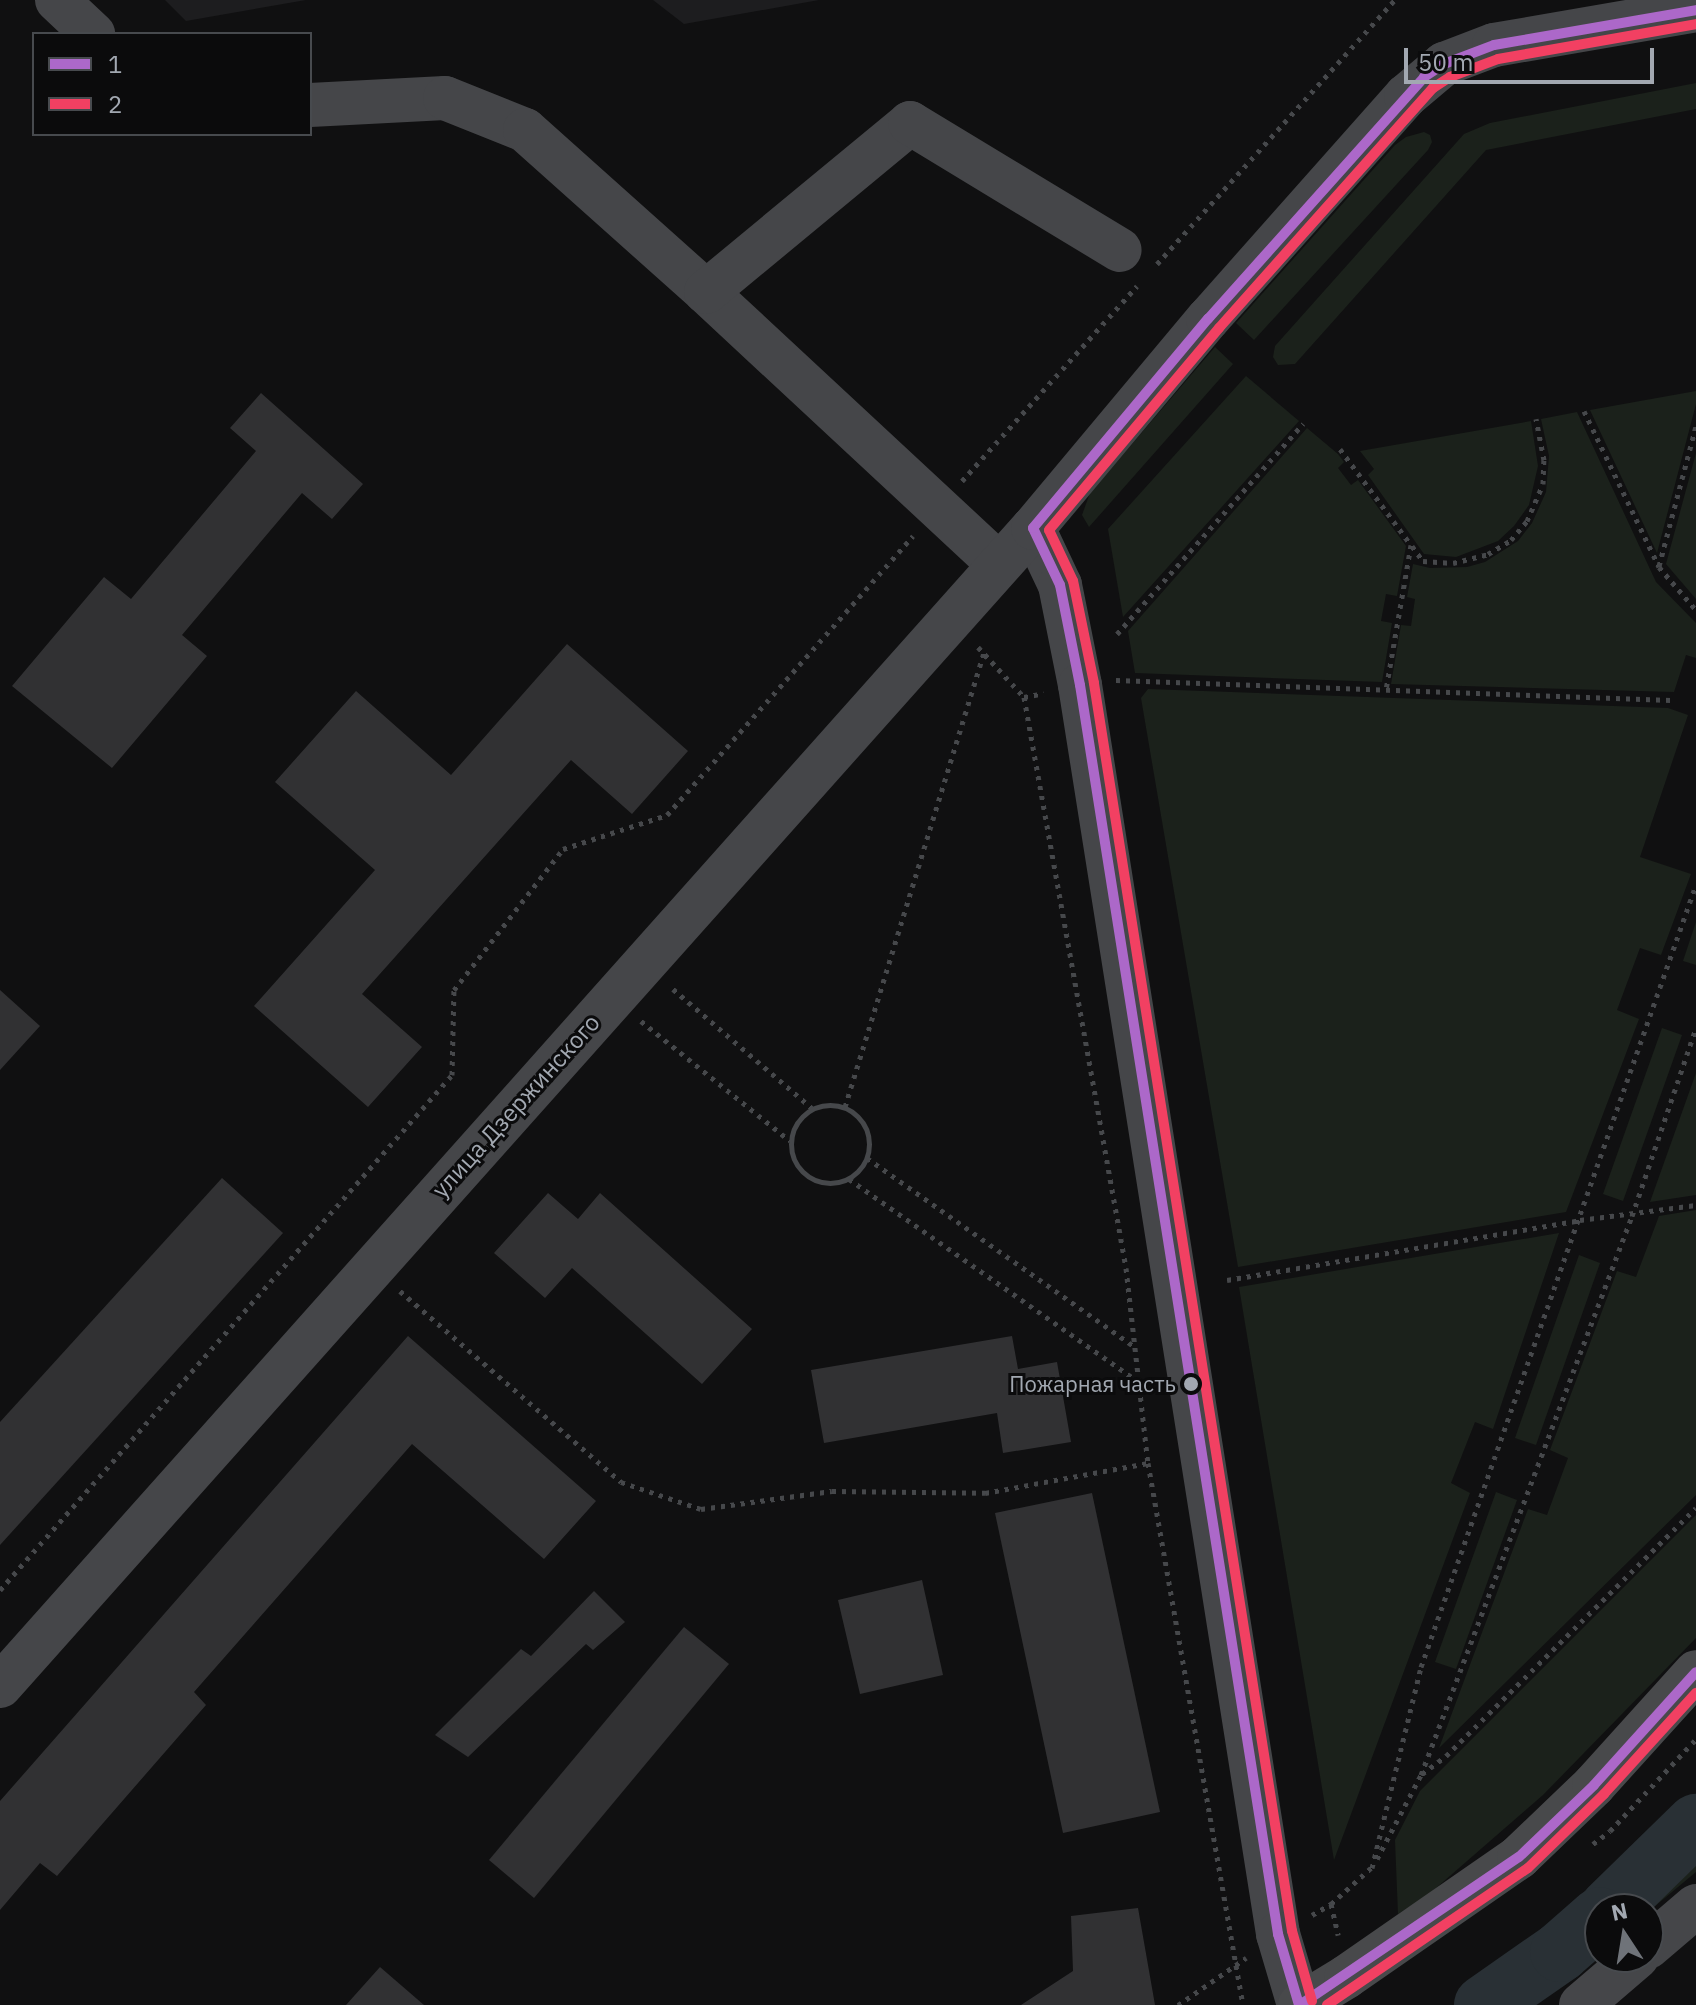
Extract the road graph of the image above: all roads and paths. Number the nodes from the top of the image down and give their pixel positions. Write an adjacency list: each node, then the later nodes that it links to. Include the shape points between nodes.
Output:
1 (57, 0): 4 (street)
2 (1395, 0): 6 (path)
3 (1696, 10): 14 (street, улица Дзержинского, via 1494,45 1424,77 1208,319)
4 (91, 32)
5 (312, 105): 7 (street, via 445,98 525,130)
6 (1137, 268): 7 (street, via 910,123); 13 (path)
7 (706, 292): 13 (street)
8 (1584, 411): 17 (path)
9 (1536, 419): 15 (path, via 1543,484 1527,521 1511,540 1488,554 1453,563 1423,561)
10 (1303, 424): 19 (path)
11 (1696, 426): 17 (path)
12 (1340, 449): 15 (path)
13 (938, 507): 16 (street); 43 (path, via 667,815 563,849 454,990 452,1075)
14 (1033, 528): 16 (street, улица Дзержинского); 22 (street, via 1060,585)
15 (1411, 545): 23 (path)
16 (999, 564): 45 (street, улица Дзержинского)
17 (1659, 567): 18 (path)
18 (1696, 610)
19 (1117, 634)
20 (969, 636): 21 (path)
21 (984, 653): 29 (path); 39 (path, via 1024,697 1126,1268)
22 (1080, 685): 23 (path, via 1125,679); 53 (street, via 1278,1934)
23 (1386, 689): 24 (path)
24 (1671, 700)
25 (1696, 885): 36 (path)
26 (669, 985): 30 (path)
27 (639, 1019): 31 (path)
28 (1696, 1028): 35 (path)
29 (845, 1107): 30 (path); 32 (path, via 861,1119 869,1138)
30 (812, 1108): 31 (path, via 796,1121)
31 (790, 1141): 33 (path, via 794,1162 808,1178 829,1184)
32 (867, 1158): 33 (path); 39 (path)
33 (849, 1179): 40 (path)
34 (1696, 1205): 35 (path)
35 (1632, 1216): 36 (path); 46 (path)
36 (1580, 1220): 37 (path); 47 (path, via 1421,1667)
37 (1227, 1280)
38 (389, 1282): 41 (path, via 621,1482 701,1509 832,1491 985,1493)
39 (1134, 1346): 40 (path)
40 (1138, 1381): 41 (path)
41 (1148, 1463): 52 (path)
42 (1696, 1508): 46 (path)
43 (0, 1590)
44 (1696, 1672): 53 (main road, via 1594,1785 1519,1857)
45 (0, 1686)
46 (1421, 1775): 47 (path)
47 (1372, 1868): 48 (path)
48 (1331, 1904)
49 (1696, 1906): 50 (street)
50 (1664, 1933)
51 (1618, 1973): 54 (street)
52 (1243, 2005)
53 (1300, 2005)
54 (1581, 2005)

